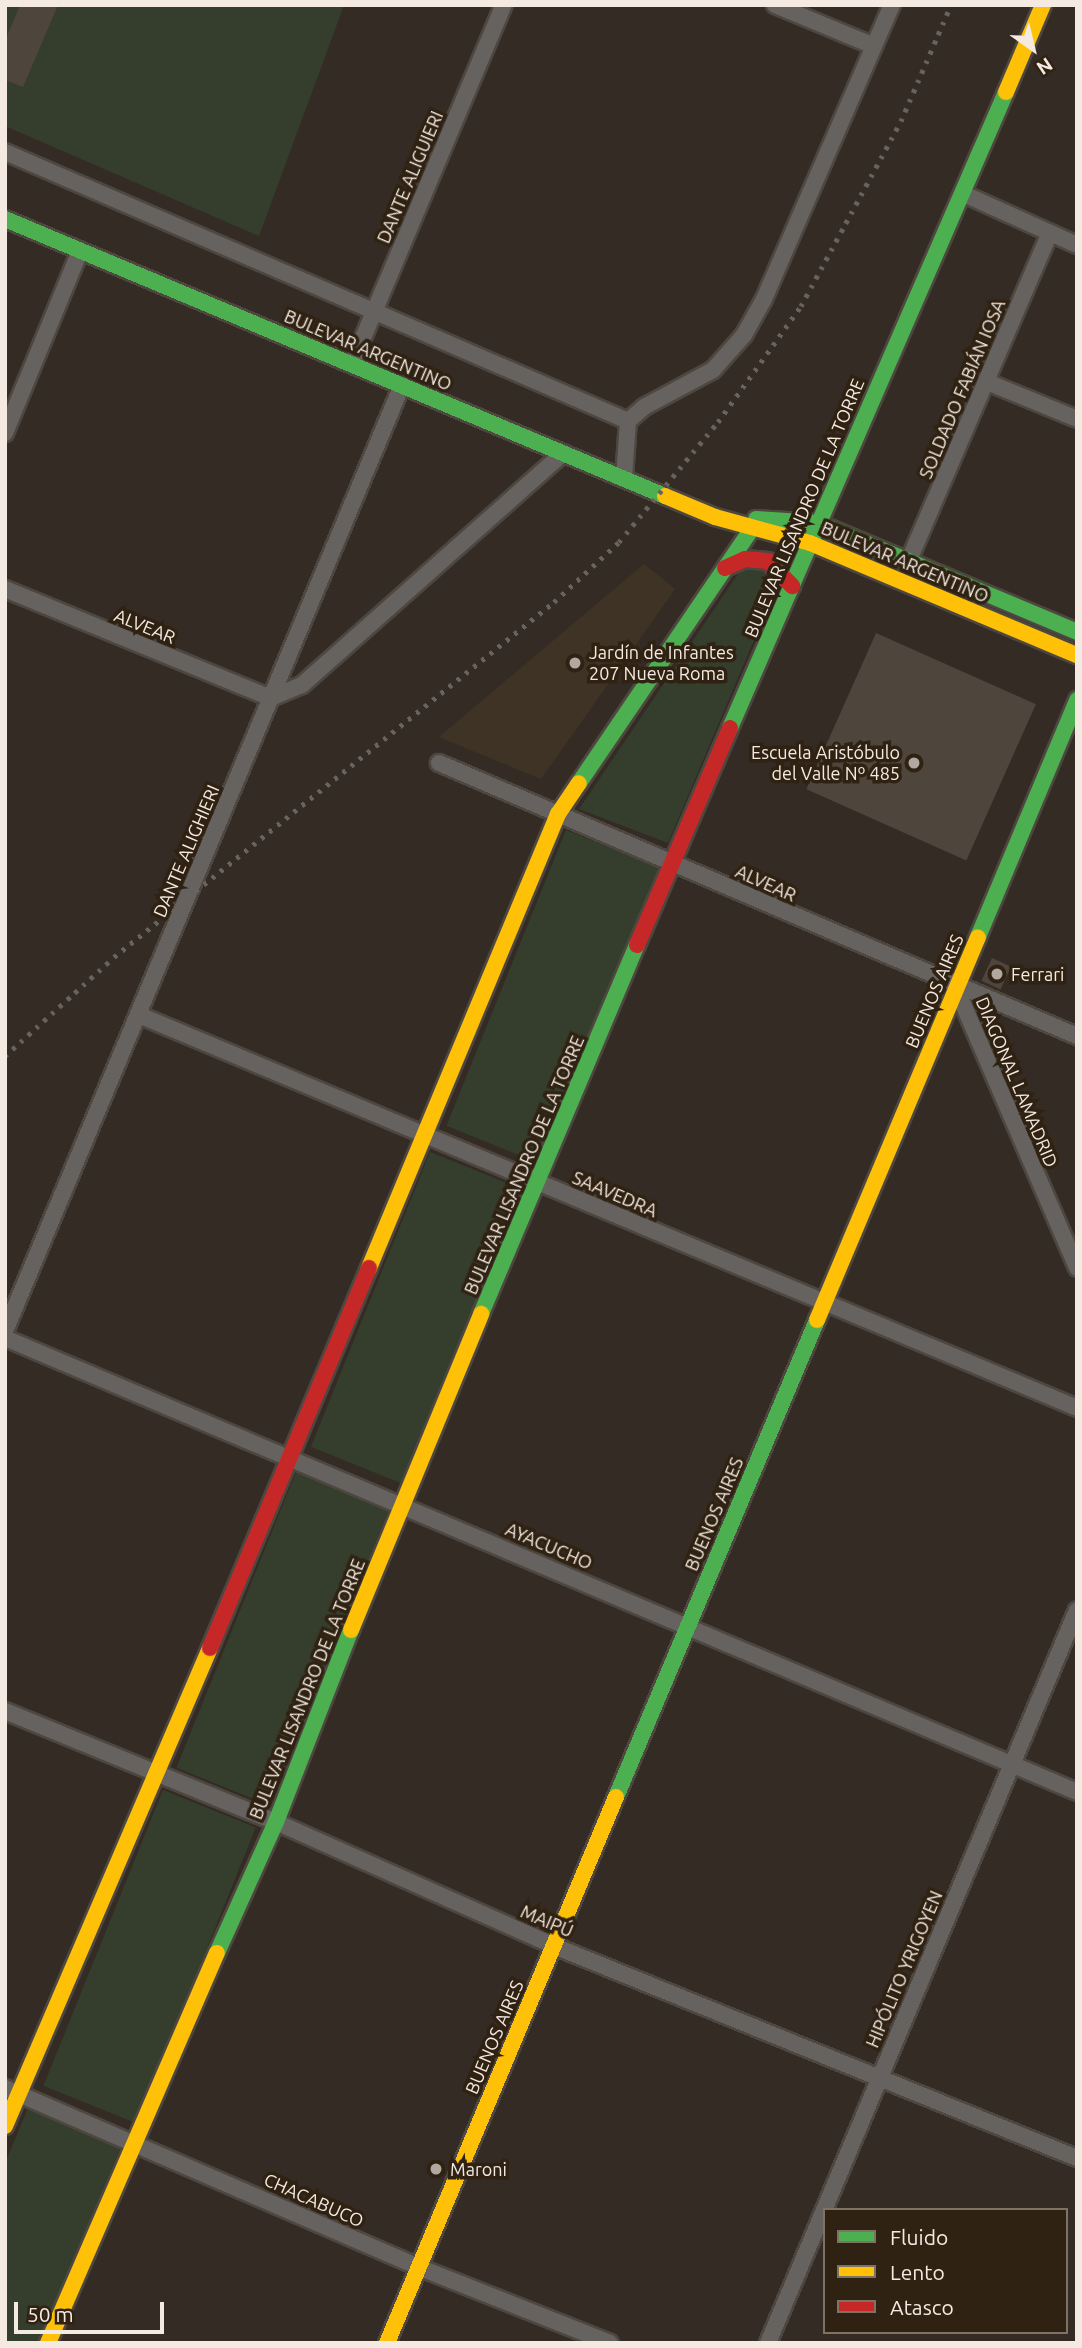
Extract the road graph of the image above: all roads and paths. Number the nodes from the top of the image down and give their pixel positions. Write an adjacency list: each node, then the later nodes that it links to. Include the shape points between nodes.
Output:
1 (504, 5): 12 (street, DANTE ALIGUIERI)
2 (775, 5): 5 (street)
3 (892, 5): 5 (street)
4 (1043, 5): 7 (main road, BULEVAR LISANDRO DE LA TORRE)
5 (874, 46): 17 (street, via 744,335 713,370 644,407)
6 (5, 152): 12 (street)
7 (964, 194): 9 (street); 21 (main road, BULEVAR LISANDRO DE LA TORRE)
8 (5, 219): 11 (main road, BULEVAR ARGENTINO)
9 (1050, 233): 10 (street); 14 (street, SOLDADO FABIÁN IOSA)
10 (1077, 245)
11 (80, 251): 13 (main road, BULEVAR ARGENTINO); 18 (street)
12 (375, 312): 13 (street, DANTE ALIGUIERI); 17 (street)
13 (352, 364): 15 (main road, BULEVAR ARGENTINO)
14 (987, 382): 16 (street); 24 (street, SOLDADO FABIÁN IOSA)
15 (402, 385): 19 (main road, BULEVAR ARGENTINO); 30 (street, DANTE ALIGHIERI)
16 (1077, 419)
17 (628, 421): 20 (street)
18 (5, 433)
19 (563, 453): 20 (main road, BULEVAR ARGENTINO); 30 (street, via 302,685)
20 (624, 479): 22 (main road, BULEVAR ARGENTINO, via 715,517)
21 (818, 523): 22 (main road, BULEVAR ARGENTINO); 23 (main road, BULEVAR LISANDRO DE LA TORRE); 24 (main road, BULEVAR ARGENTINO)
22 (754, 525): 23 (main road, BULEVAR ARGENTINO); 25 (main road)
23 (810, 543): 26 (main road, BULEVAR LISANDRO DE LA TORRE); 29 (main road, BULEVAR ARGENTINO)
24 (909, 560): 28 (main road, BULEVAR ARGENTINO)
25 (725, 568): 26 (main road, via 745,559 768,561); 33 (main road)
26 (792, 586): 34 (main road, BULEVAR LISANDRO DE LA TORRE)
27 (5, 589): 30 (street, ALVEAR)
28 (1077, 632)
29 (1077, 655)
30 (271, 698): 36 (street, DANTE ALIGHIERI)
31 (1077, 700): 35 (main road, BUENOS AIRES)
32 (439, 763): 33 (street, ALVEAR)
33 (558, 814): 34 (street, ALVEAR); 38 (main road)
34 (672, 862): 35 (street, ALVEAR); 39 (main road, BULEVAR LISANDRO DE LA TORRE)
35 (956, 988): 37 (street, ALVEAR); 40 (street, DIAGONAL LAMADRID); 41 (main road, BUENOS AIRES)
36 (139, 1015): 38 (street, SAAVEDRA); 42 (street, DANTE ALIGHIERI)
37 (1077, 1036)
38 (424, 1135): 39 (street, SAAVEDRA); 45 (main road)
39 (537, 1182): 41 (street, SAAVEDRA); 46 (main road, BULEVAR LISANDRO DE LA TORRE)
40 (1077, 1268)
41 (824, 1302): 44 (street, SAAVEDRA); 48 (main road, BUENOS AIRES)
42 (5, 1331)
43 (5, 1338): 45 (street, AYACUCHO)
44 (1077, 1408)
45 (287, 1458): 46 (street, AYACUCHO); 51 (main road)
46 (401, 1503): 48 (street, AYACUCHO); 53 (main road, BULEVAR LISANDRO DE LA TORRE)
47 (1077, 1610): 50 (street, HIPÓLITO YRIGOYEN)
48 (687, 1626): 50 (street, AYACUCHO); 54 (main road, BUENOS AIRES)
49 (5, 1711): 51 (street, MAIPÚ)
50 (1012, 1763): 52 (street, AYACUCHO); 55 (street, HIPÓLITO YRIGOYEN)
51 (158, 1773): 53 (street, MAIPÚ); 56 (main road)
52 (1077, 1793)
53 (276, 1822): 54 (street, MAIPÚ); 58 (main road, BULEVAR LISANDRO DE LA TORRE)
54 (554, 1946): 55 (street, MAIPÚ); 62 (main road, BUENOS AIRES)
55 (879, 2077): 59 (street, MAIPÚ); 60 (street, HIPÓLITO YRIGOYEN)
56 (12, 2090): 57 (main road); 58 (street, CHACABUCO)
57 (5, 2126)
58 (132, 2140): 62 (street, CHACABUCO); 63 (main road, BULEVAR LISANDRO DE LA TORRE)
59 (1077, 2158)
60 (824, 2208)
61 (823, 2211): 66 (street, HIPÓLITO YRIGOYEN)
62 (418, 2267): 64 (main road, BUENOS AIRES); 65 (street, CHACABUCO)
63 (48, 2343)
64 (387, 2343)
65 (610, 2343)
66 (768, 2343)

